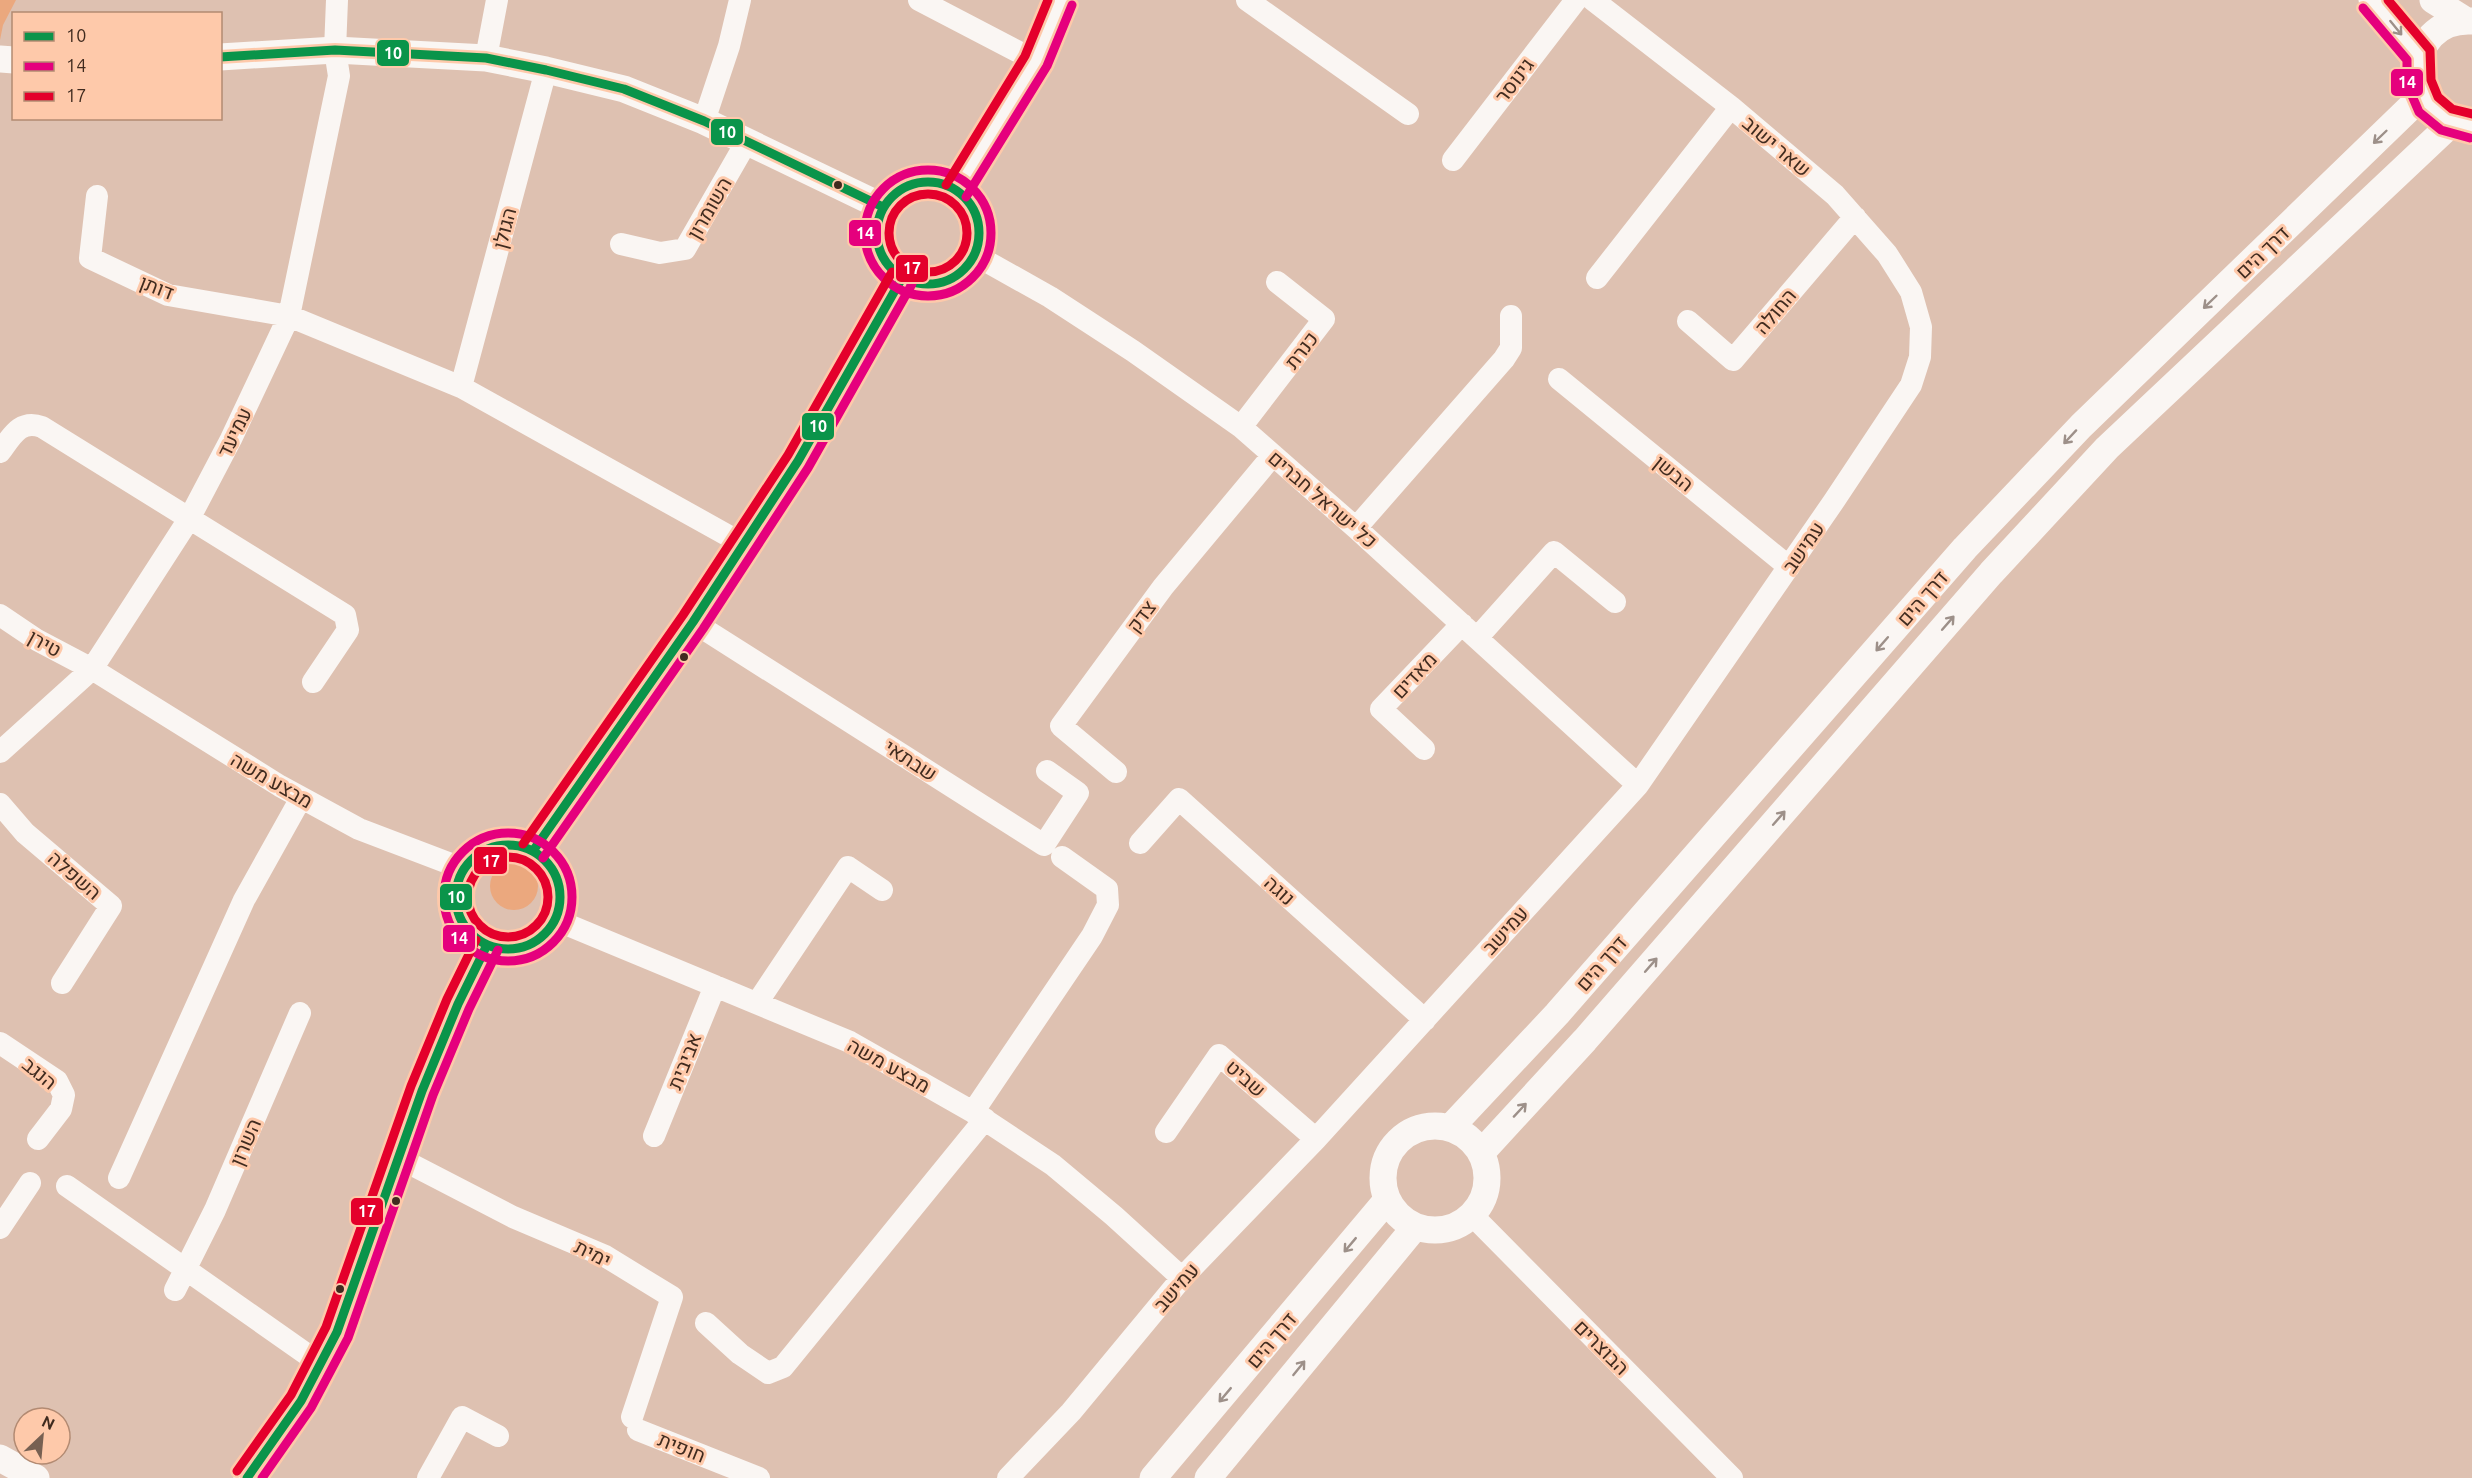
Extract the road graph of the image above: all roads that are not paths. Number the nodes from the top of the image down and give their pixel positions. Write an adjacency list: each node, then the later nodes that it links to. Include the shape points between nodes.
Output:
1 (337, 0): 12 (street, עמיעד)
2 (497, 0): 15 (street)
3 (740, 0): 21 (street)
4 (920, 0): 16 (street)
5 (1061, 0): 16 (street)
6 (1247, 0): 20 (street)
7 (1576, 0): 24 (street, גינוסר)
8 (1593, 0): 19 (street, שאר ישוב)
9 (2372, 0): 13 (street, one-way to 13)
10 (2433, 0): 11 (street)
11 (2468, 21): 13 (street, via 2448,24 2439,30)
12 (335, 50): 14 (street); 15 (street); 34 (street, עמיעד, via 339,76)
13 (2419, 56): 18 (street, via 2417,76)
14 (222, 57)
15 (486, 58): 17 (street)
16 (1036, 61): 25 (street)
17 (546, 70): 21 (street, via 624,89); 39 (street, הגולן)
18 (2422, 96): 22 (street, via 2440,117); 74 (street, דרך הים, one-way to 74, via 2081,426 1973,540 1557,1014)
19 (1731, 107): 28 (street, שאר ישוב, via 1835,195); 32 (street)
20 (1408, 114)
21 (704, 121): 23 (street)
22 (2462, 124): 79 (street, דרך הים, one-way to 22, via 1593,1031 1991,573 2107,448)
23 (747, 141): 27 (street); 29 (street, השומרון, via 685,249 660,253)
24 (1454, 160)
25 (956, 191): 27 (street, via 925,182 894,194); 30 (street, via 975,213 979,241)
26 (97, 196): 34 (street, דותן, via 90,258 168,295)
27 (883, 207): 31 (street, via 877,226 878,246 883,259)
28 (1855, 217): 36 (street, החולה, via 1733,360); 37 (street, שאר ישוב, via 1887,254 1911,292)
29 (621, 244)
30 (975, 255): 31 (street, via 965,269 943,282 918,284); 40 (street, כל ישראל חברים, via 1086,321)
31 (902, 278): 45 (street, via 798,461)
32 (1597, 278)
33 (1277, 282): 40 (street, כנרת, via 1324,319)
34 (289, 316): 39 (street); 43 (street, עמיעד)
35 (1511, 316): 44 (street, via 1511,348 1504,359)
36 (1688, 321)
37 (1921, 327): 46 (street, עמישב, via 1920,357 1911,385)
38 (1559, 379): 46 (street, הבשן)
39 (462, 387): 45 (street)
40 (1241, 427): 42 (street, כל ישראל חברים)
41 (0, 452): 43 (street, via 15,432 32,423)
42 (1273, 455): 44 (street, כל ישראל חברים); 56 (street, צדק, via 1163,587 1061,726)
43 (189, 519): 51 (street, עמיעד); 52 (street, via 345,615 348,630)
44 (1356, 528): 50 (street, כל ישראל חברים)
45 (742, 544): 49 (street)
46 (1789, 567): 57 (street, עמישב)
47 (1615, 602): 50 (street, via 1554,552)
48 (0, 615): 51 (street, טירן)
49 (693, 622): 55 (street, שבתאי, via 1044,845 1078,793); 61 (street)
50 (1470, 631): 53 (street, מאדים, via 1381,710); 57 (street, כל ישראל חברים)
51 (92, 669): 54 (street, עמיעד); 58 (street, מבצע משה)
52 (313, 682)
53 (1424, 749)
54 (0, 752)
55 (1047, 771)
56 (1116, 772)
57 (1638, 784): 71 (street, עמישב)
58 (301, 798): 63 (street, מבצע משה, via 359,829); 81 (street, via 244,900)
59 (0, 804): 67 (street, השפלה, via 26,833 111,906)
60 (1140, 843): 71 (street, נוגה, via 1179,799)
61 (533, 851): 63 (street, via 518,846 495,847 474,857); 65 (street, via 546,861 558,881 561,905)
62 (1062, 857): 73 (street, via 1107,889 1108,905)
63 (464, 869): 66 (street, via 458,882 458,912 469,931)
64 (882, 890): 69 (street, via 848,867)
65 (556, 920): 66 (street, via 549,931 526,946 513,950); 68 (street, מבצע משה)
66 (487, 945): 80 (street, via 422,1090)
67 (62, 983)
68 (715, 986): 69 (street, מבצע משה); 76 (street, אביבית)
69 (757, 1003): 73 (street, מבצע משה, via 850,1042)
70 (300, 1013): 88 (street, השרון)
71 (1425, 1020): 78 (street, עמישב)
72 (0, 1043): 77 (street, הנגב, via 57,1081 64,1095 61,1109)
73 (979, 1116): 89 (street, מבצע משה, via 1053,1166); 91 (street, via 783,1367 768,1373)
74 (1450, 1128): 79 (street, via 1471,1140); 84 (street, via 1427,1126 1409,1132 1395,1144 1384,1165 1382,1183)
75 (1166, 1132): 78 (street, שביט, via 1219,1055)
76 (654, 1136)
77 (38, 1139)
78 (1316, 1140): 89 (street, עמישב)
79 (1480, 1153): 85 (street, via 1486,1164 1487,1187)
80 (399, 1158): 92 (street, via 364,1261); 93 (street, ימית, via 513,1217 605,1256 672,1297)
81 (119, 1179)
82 (30, 1182): 87 (street)
83 (67, 1186): 88 (street)
84 (1387, 1200): 86 (street, via 1397,1215); 101 (street, דרך הים, one-way to 101)
85 (1472, 1215): 86 (street, via 1451,1229); 103 (street, הבוצרים)
86 (1415, 1227): 102 (street, דרך הים, one-way to 86)
87 (0, 1228)
88 (186, 1270): 90 (street, השרון); 92 (street)
89 (1182, 1278): 100 (street, עמישב, via 1071,1412)
90 (175, 1290)
91 (706, 1323)
92 (322, 1365): 97 (street)
93 (635, 1423): 99 (street, חופית)
94 (498, 1436): 98 (street, via 462,1417)
95 (0, 1458): 96 (street)
96 (36, 1478)
97 (247, 1478)
98 (428, 1478)
99 (759, 1478)
100 (1008, 1478)
101 (1153, 1478)
102 (1208, 1478)
103 (1732, 1478)

